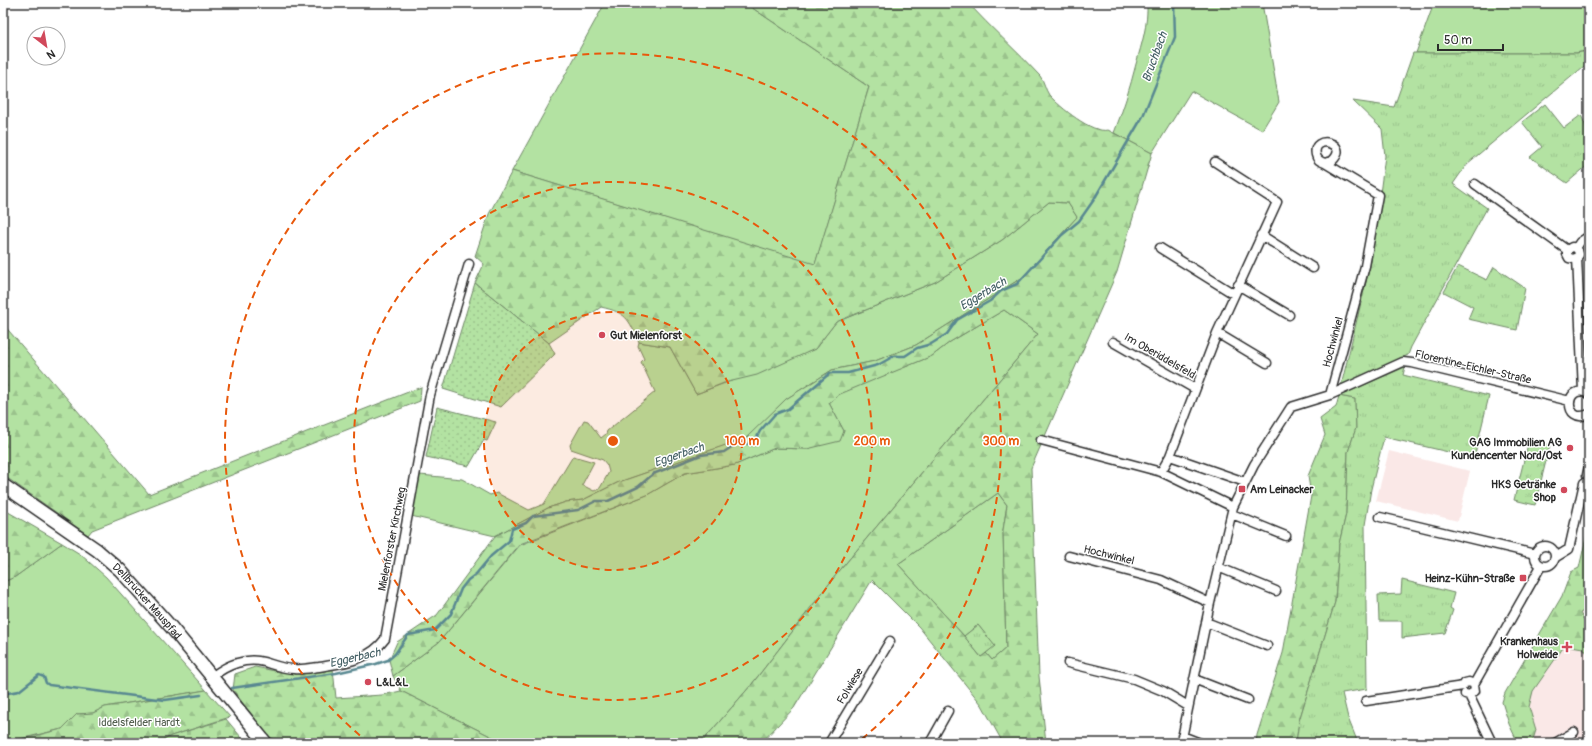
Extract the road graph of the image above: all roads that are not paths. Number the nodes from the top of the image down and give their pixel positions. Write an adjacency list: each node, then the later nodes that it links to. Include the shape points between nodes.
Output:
1 (1215, 162): 4 (street, Im Oberiddelsfeld, via 1277,202)
2 (1326, 163): 20 (street, Hochwinkel, via 1378,195 1365,266)
3 (1475, 184): 8 (street)
4 (1261, 235): 11 (street); 12 (street, Im Oberiddelsfeld)
5 (1589, 236): 7 (street)
6 (1160, 248): 13 (street)
7 (1576, 248): 8 (street, via 1570,247); 9 (street, via 1579,253)
8 (1567, 250): 9 (street, via 1569,258)
9 (1577, 257): 19 (street)
10 (469, 264): 43 (street, Mielenforster Kirchweg, via 430,395 385,639 378,649 362,658 337,664 296,670 249,660 234,664)
11 (1313, 268)
12 (1238, 285): 13 (street, Im Oberiddelsfeld); 14 (street)
13 (1234, 294): 15 (street, Im Oberiddelsfeld)
14 (1289, 315)
15 (1217, 333): 17 (street); 18 (street, Im Oberiddelsfeld)
16 (1114, 342): 18 (street, Im Oberiddelsfeld)
17 (1267, 363)
18 (1195, 389): 24 (street, Im Oberiddelsfeld)
19 (1586, 392): 21 (street, via 1573,395)
20 (1330, 395): 21 (street, Florentine-Eichler-Straße, via 1403,362); 27 (street, via 1291,407)
21 (1570, 401): 22 (street, via 1570,409 1576,415)
22 (1589, 414)
23 (1041, 440): 26 (street)
24 (1170, 456): 26 (street, Im Oberiddelsfeld); 27 (street)
25 (1589, 466): 34 (street, via 1569,548)
26 (1161, 472): 29 (street)
27 (1245, 482): 29 (street)
28 (3, 485): 43 (main road, Dellbrücker Mauspfad, via 110,560)
29 (1233, 510): 31 (street); 36 (street)
30 (1380, 517): 32 (street)
31 (1286, 536)
32 (1535, 554): 34 (street, via 1539,548 1546,546 1553,550); 35 (street, via 1536,561)
33 (1069, 556): 38 (street, Hochwinkel, via 1162,580)
34 (1556, 557): 35 (street, via 1549,566)
35 (1541, 566): 45 (street)
36 (1218, 567): 37 (street); 38 (street)
37 (1276, 591)
38 (1210, 603): 39 (street)
39 (1206, 622): 41 (street); 44 (street)
40 (890, 641): 55 (street, Folwiese)
41 (1267, 646)
42 (1068, 663): 50 (street, via 1134,679 1163,691)
43 (213, 676): 54 (main road, Dellbrücker Mauspfad)
44 (1194, 678): 48 (street); 50 (street)
45 (1474, 684): 46 (street, via 1467,682); 47 (street, via 1475,691)
46 (1463, 686): 47 (street, via 1464,692); 49 (street)
47 (1469, 695): 58 (street)
48 (1248, 700)
49 (1366, 700)
50 (1188, 706): 53 (street)
51 (948, 711): 56 (street)
52 (1574, 732): 59 (street)
53 (1182, 739): 57 (street)
54 (266, 743)
55 (829, 743)
56 (930, 743)
57 (1200, 743)
58 (1492, 743)
59 (1555, 743)

